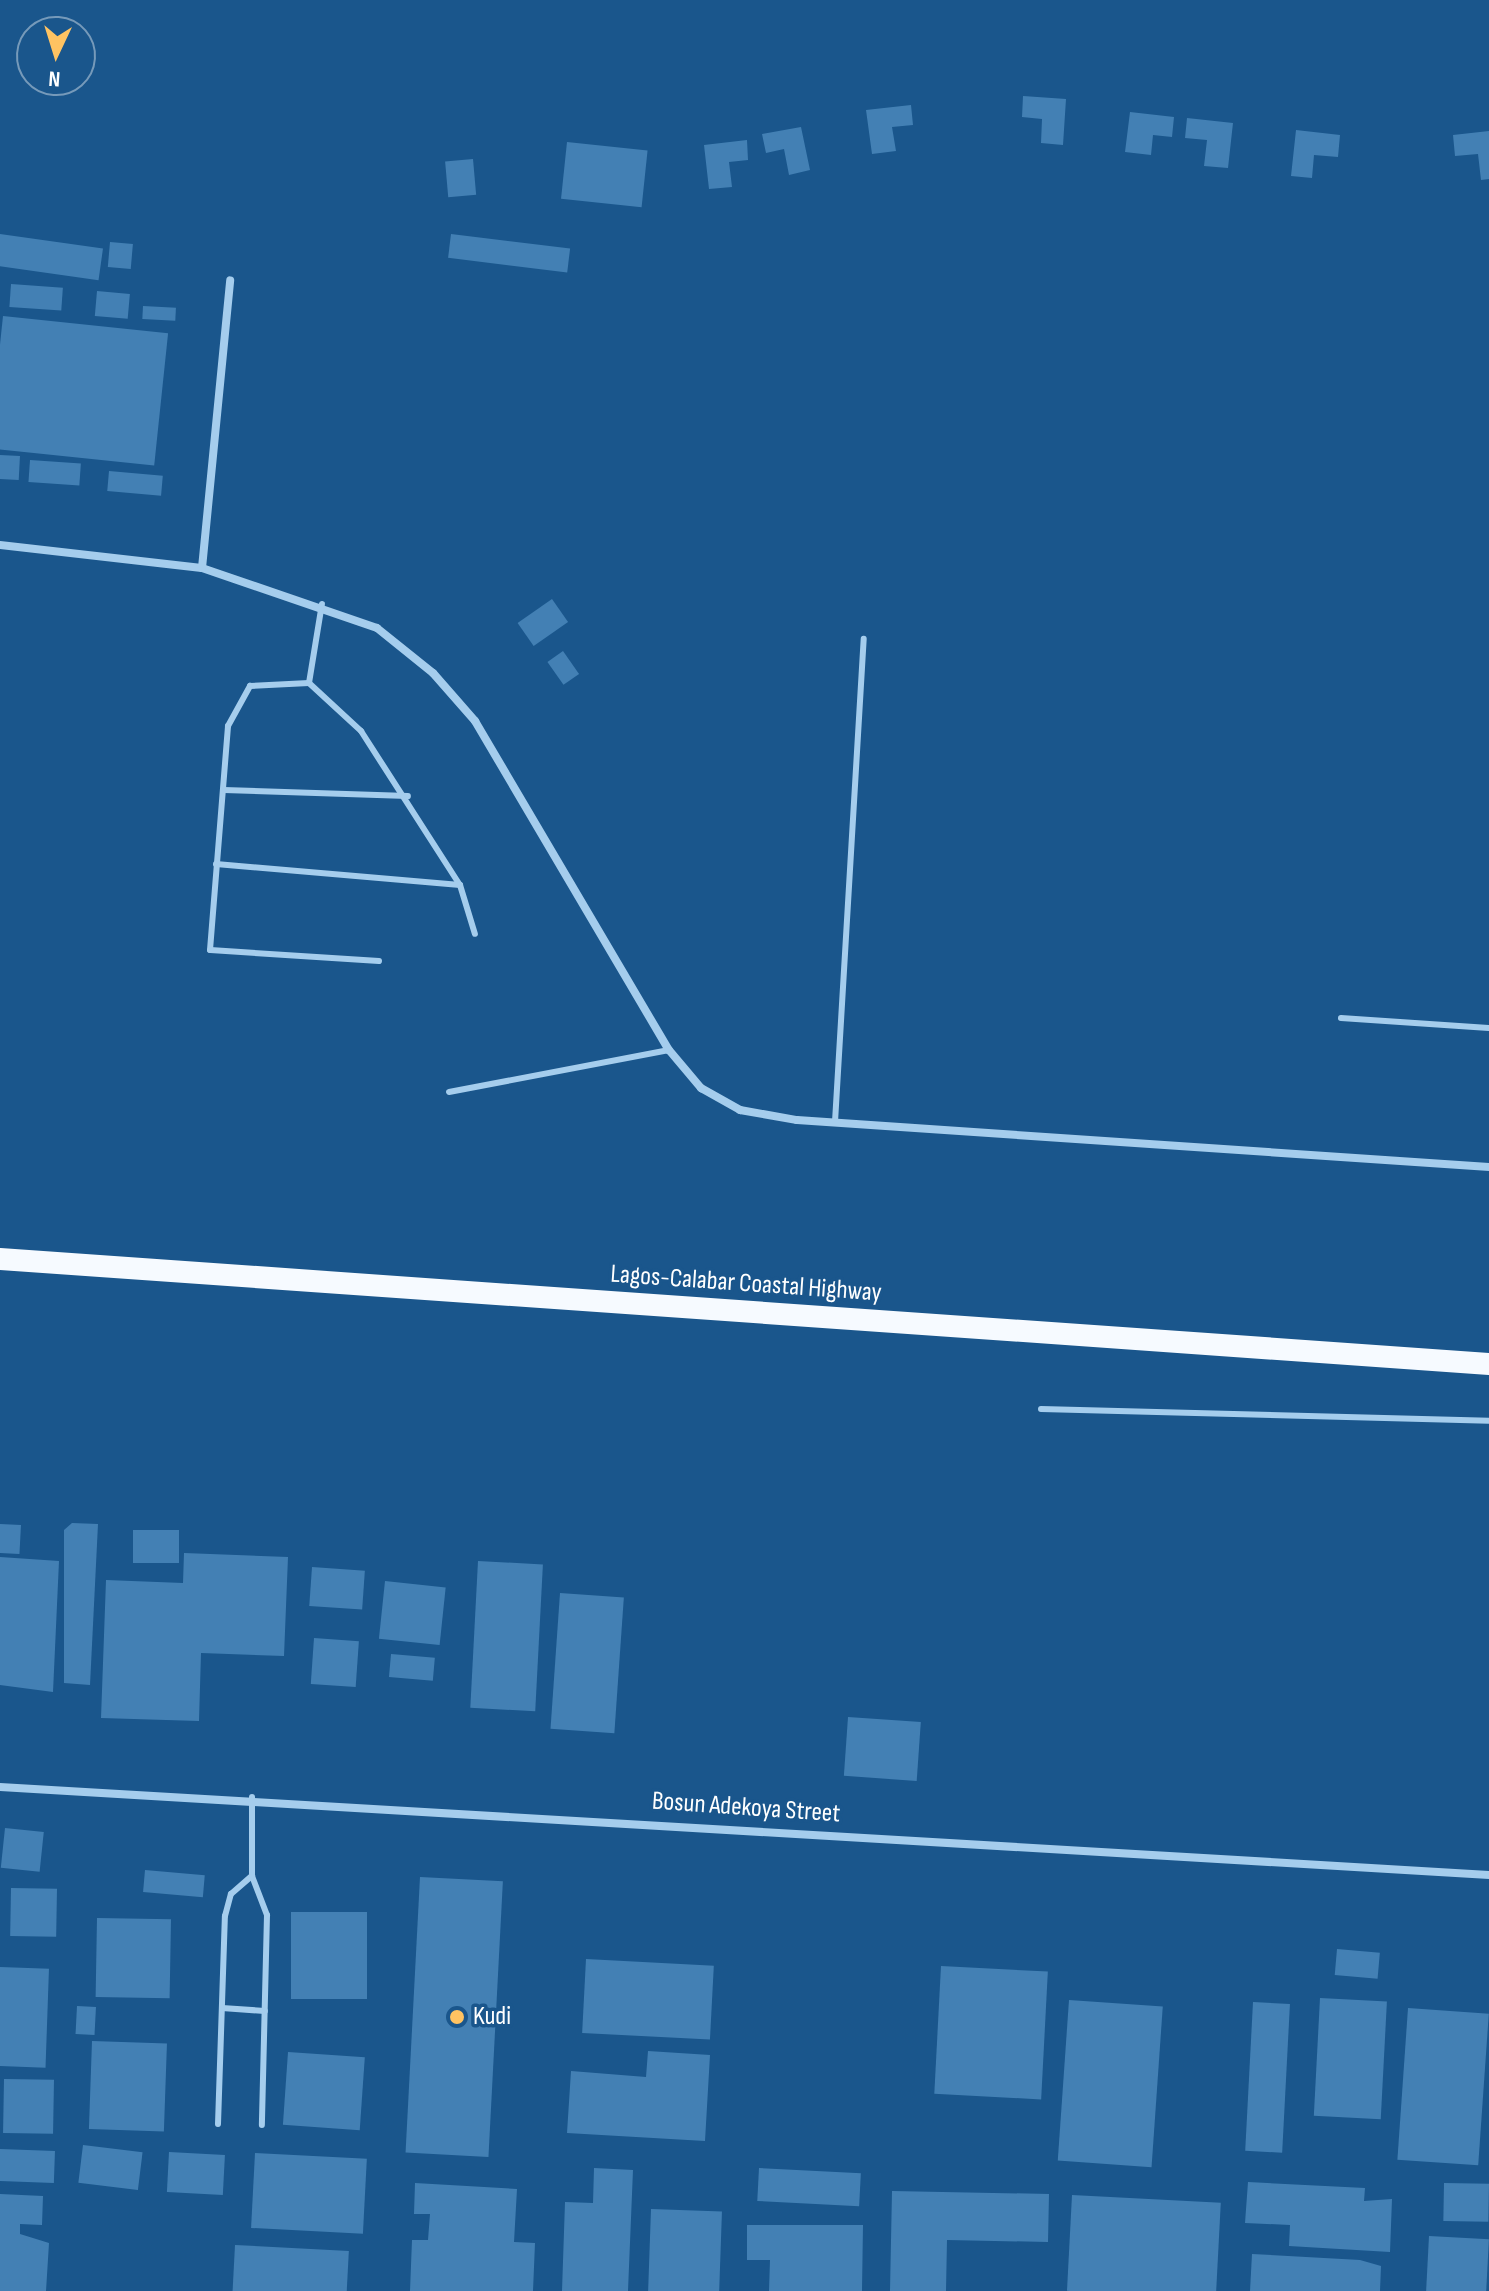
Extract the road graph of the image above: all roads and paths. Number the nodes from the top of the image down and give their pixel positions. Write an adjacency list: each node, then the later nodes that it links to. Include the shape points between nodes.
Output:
1 (230, 280): 3 (street)
2 (0, 545): 3 (street)
3 (202, 568): 4 (street)
4 (322, 604): 6 (lane); 15 (street, via 377,628 433,673 475,721)
5 (864, 639): 17 (lane)
6 (309, 683): 7 (lane, via 250,686 228,726); 8 (lane, via 361,731)
7 (224, 790): 8 (lane); 9 (lane)
8 (408, 796): 10 (lane)
9 (216, 864): 10 (lane); 12 (lane, via 210,950)
10 (460, 885): 11 (lane)
11 (475, 934)
12 (379, 961)
13 (1341, 1018): 14 (lane)
14 (1489, 1028)
15 (669, 1050): 16 (lane); 17 (street, via 701,1088 740,1110)
16 (449, 1092)
17 (835, 1122): 18 (street)
18 (1489, 1167)
19 (0, 1259): 20 (highway, Lagos-Calabar Coastal Highway)
20 (1489, 1364)
21 (1041, 1409): 22 (lane)
22 (1489, 1421)
23 (0, 1787): 24 (street, Bosun Adekoya Street)
24 (252, 1797): 25 (street, Bosun Adekoya Street); 26 (lane)
25 (1489, 1875)
26 (252, 1876): 27 (lane, via 231,1894 225,1916); 28 (lane, via 267,1915)
27 (222, 2008): 28 (lane); 29 (lane)
28 (265, 2011): 30 (lane)
29 (218, 2124)
30 (262, 2125)

